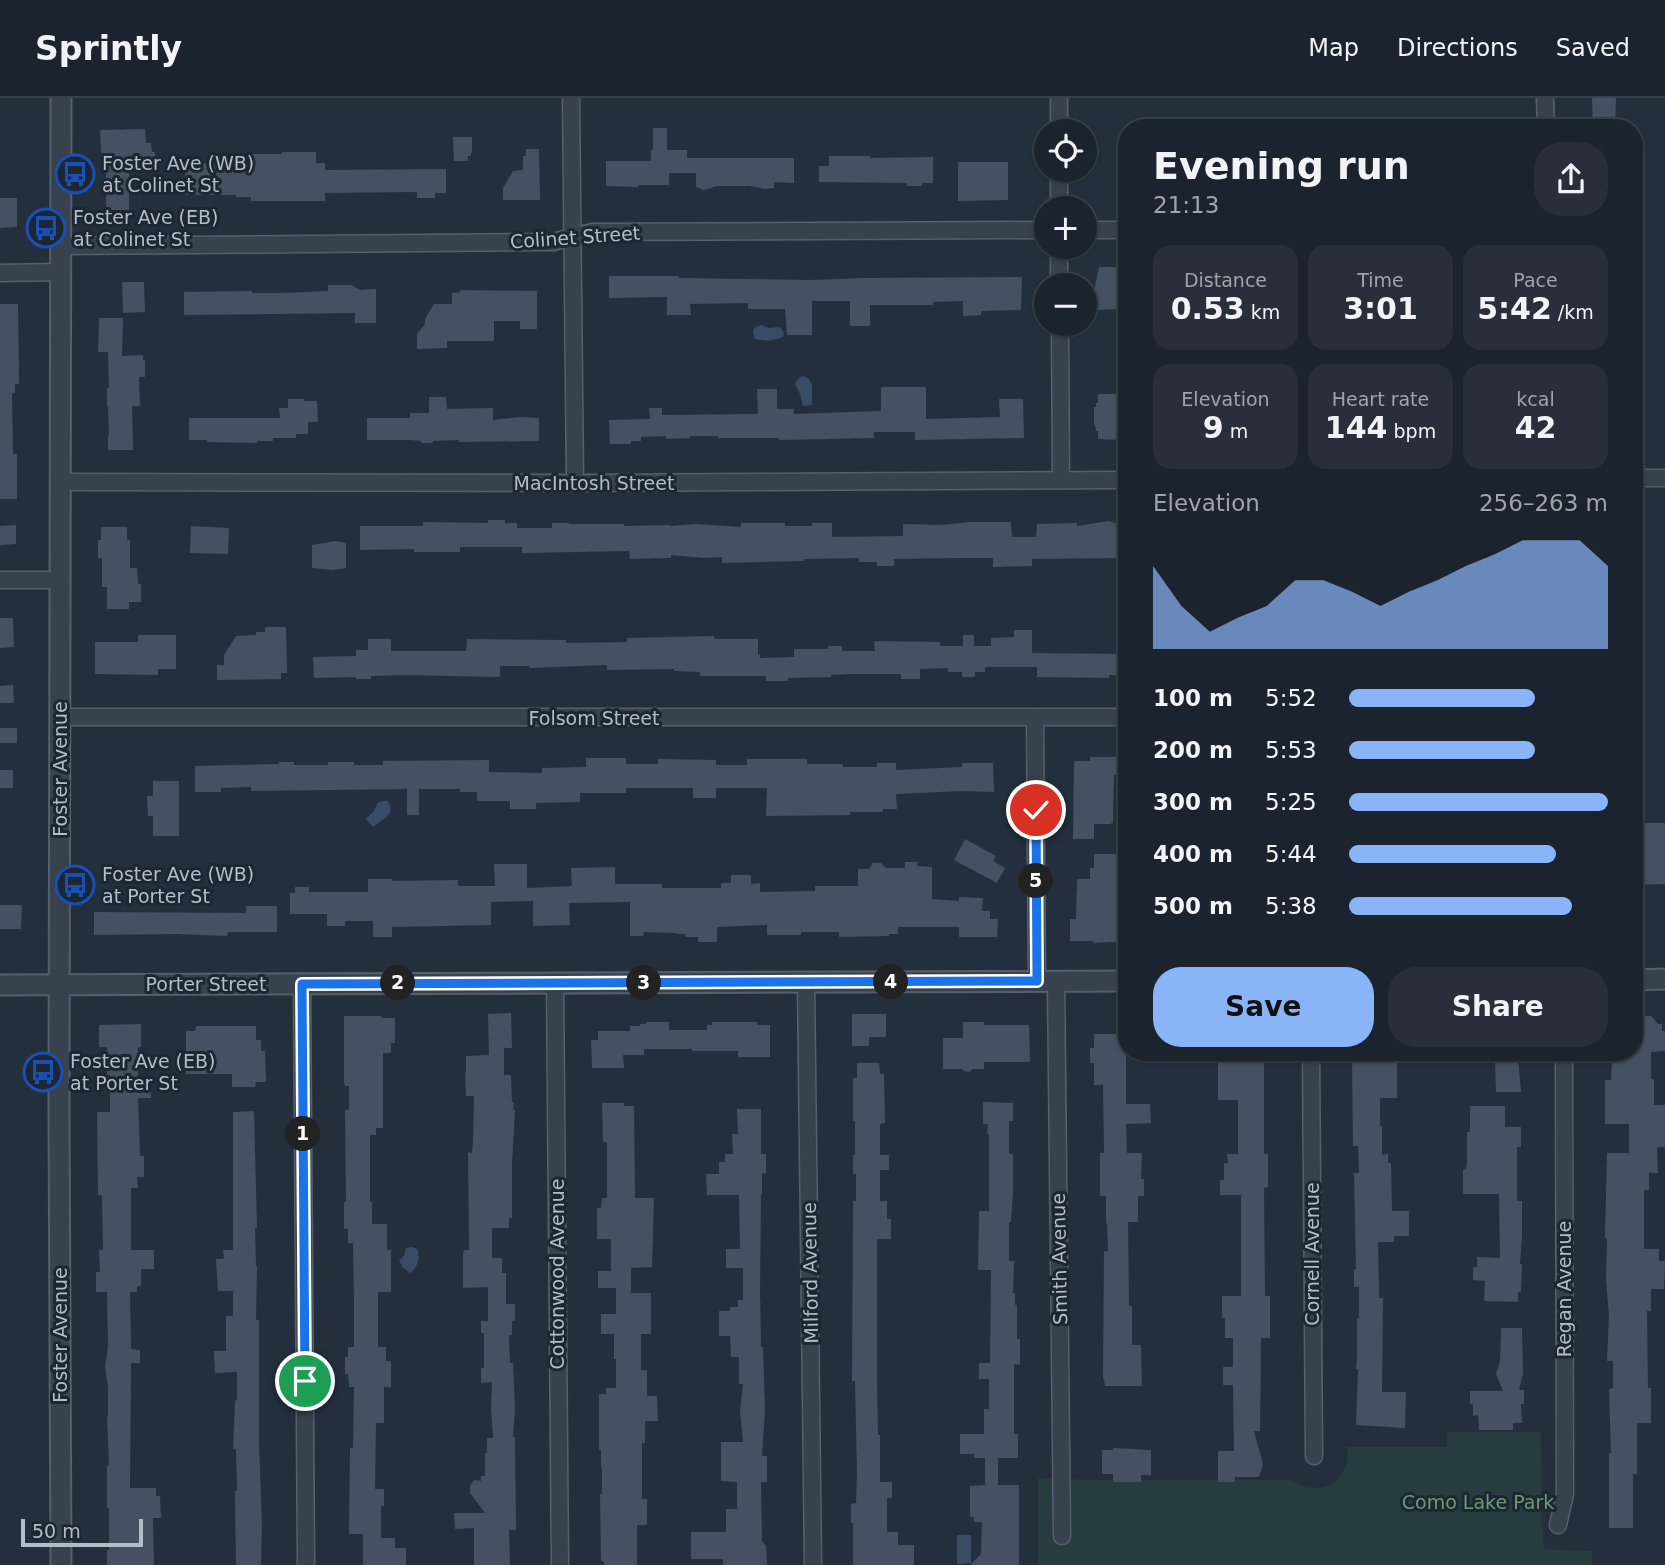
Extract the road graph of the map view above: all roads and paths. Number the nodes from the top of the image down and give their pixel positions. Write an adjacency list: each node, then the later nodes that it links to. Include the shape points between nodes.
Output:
1 (61, 98): 11 (street, Foster Avenue)
2 (571, 98): 10 (street)
3 (1059, 98): 5 (street)
4 (1545, 98): 6 (street)
5 (1059, 119)
6 (1546, 119)
7 (1034, 230): 10 (street, Colinet Street, via 592,232)
8 (1097, 230): 9 (street)
9 (1118, 230)
10 (572, 237): 11 (street, Colinet Street, via 552,242); 20 (street)
11 (61, 246): 12 (street, Foster Avenue)
12 (61, 272): 13 (street); 19 (street, Foster Avenue)
13 (0, 274)
14 (1060, 336): 17 (street)
15 (1643, 478): 16 (street)
16 (1665, 478)
17 (1061, 480): 18 (street, MacIntosh Street); 20 (street, MacIntosh Street)
18 (1118, 480)
19 (61, 482): 20 (street, MacIntosh Street); 21 (street, Foster Avenue)
20 (575, 483)
21 (60, 579): 22 (street); 24 (street, Foster Avenue)
22 (0, 580)
23 (1118, 717): 25 (street, Folsom Street)
24 (60, 718): 25 (street, Folsom Street); 32 (street, Foster Avenue)
25 (1035, 718): 28 (street, Smith Avenue)
26 (1643, 979): 27 (street)
27 (1665, 979)
28 (1046, 981): 29 (street, Porter Street); 30 (street, Porter Street); 39 (street, Smith Avenue)
29 (1118, 981)
30 (806, 982): 31 (street, Porter Street); 43 (street, Milford Avenue)
31 (555, 983): 33 (street, Porter Street); 42 (street, Cottonwood Avenue)
32 (60, 984): 33 (street, Porter Street); 34 (street, Porter Street); 40 (street, Foster Avenue)
33 (302, 984): 41 (street)
34 (0, 985)
35 (1311, 1061): 37 (street, Cornell Avenue)
36 (1563, 1061): 38 (street, Regan Avenue, via 1565,1494)
37 (1314, 1456)
38 (1558, 1525)
39 (1062, 1536)
40 (61, 1565)
41 (306, 1565)
42 (560, 1565)
43 (813, 1565)

